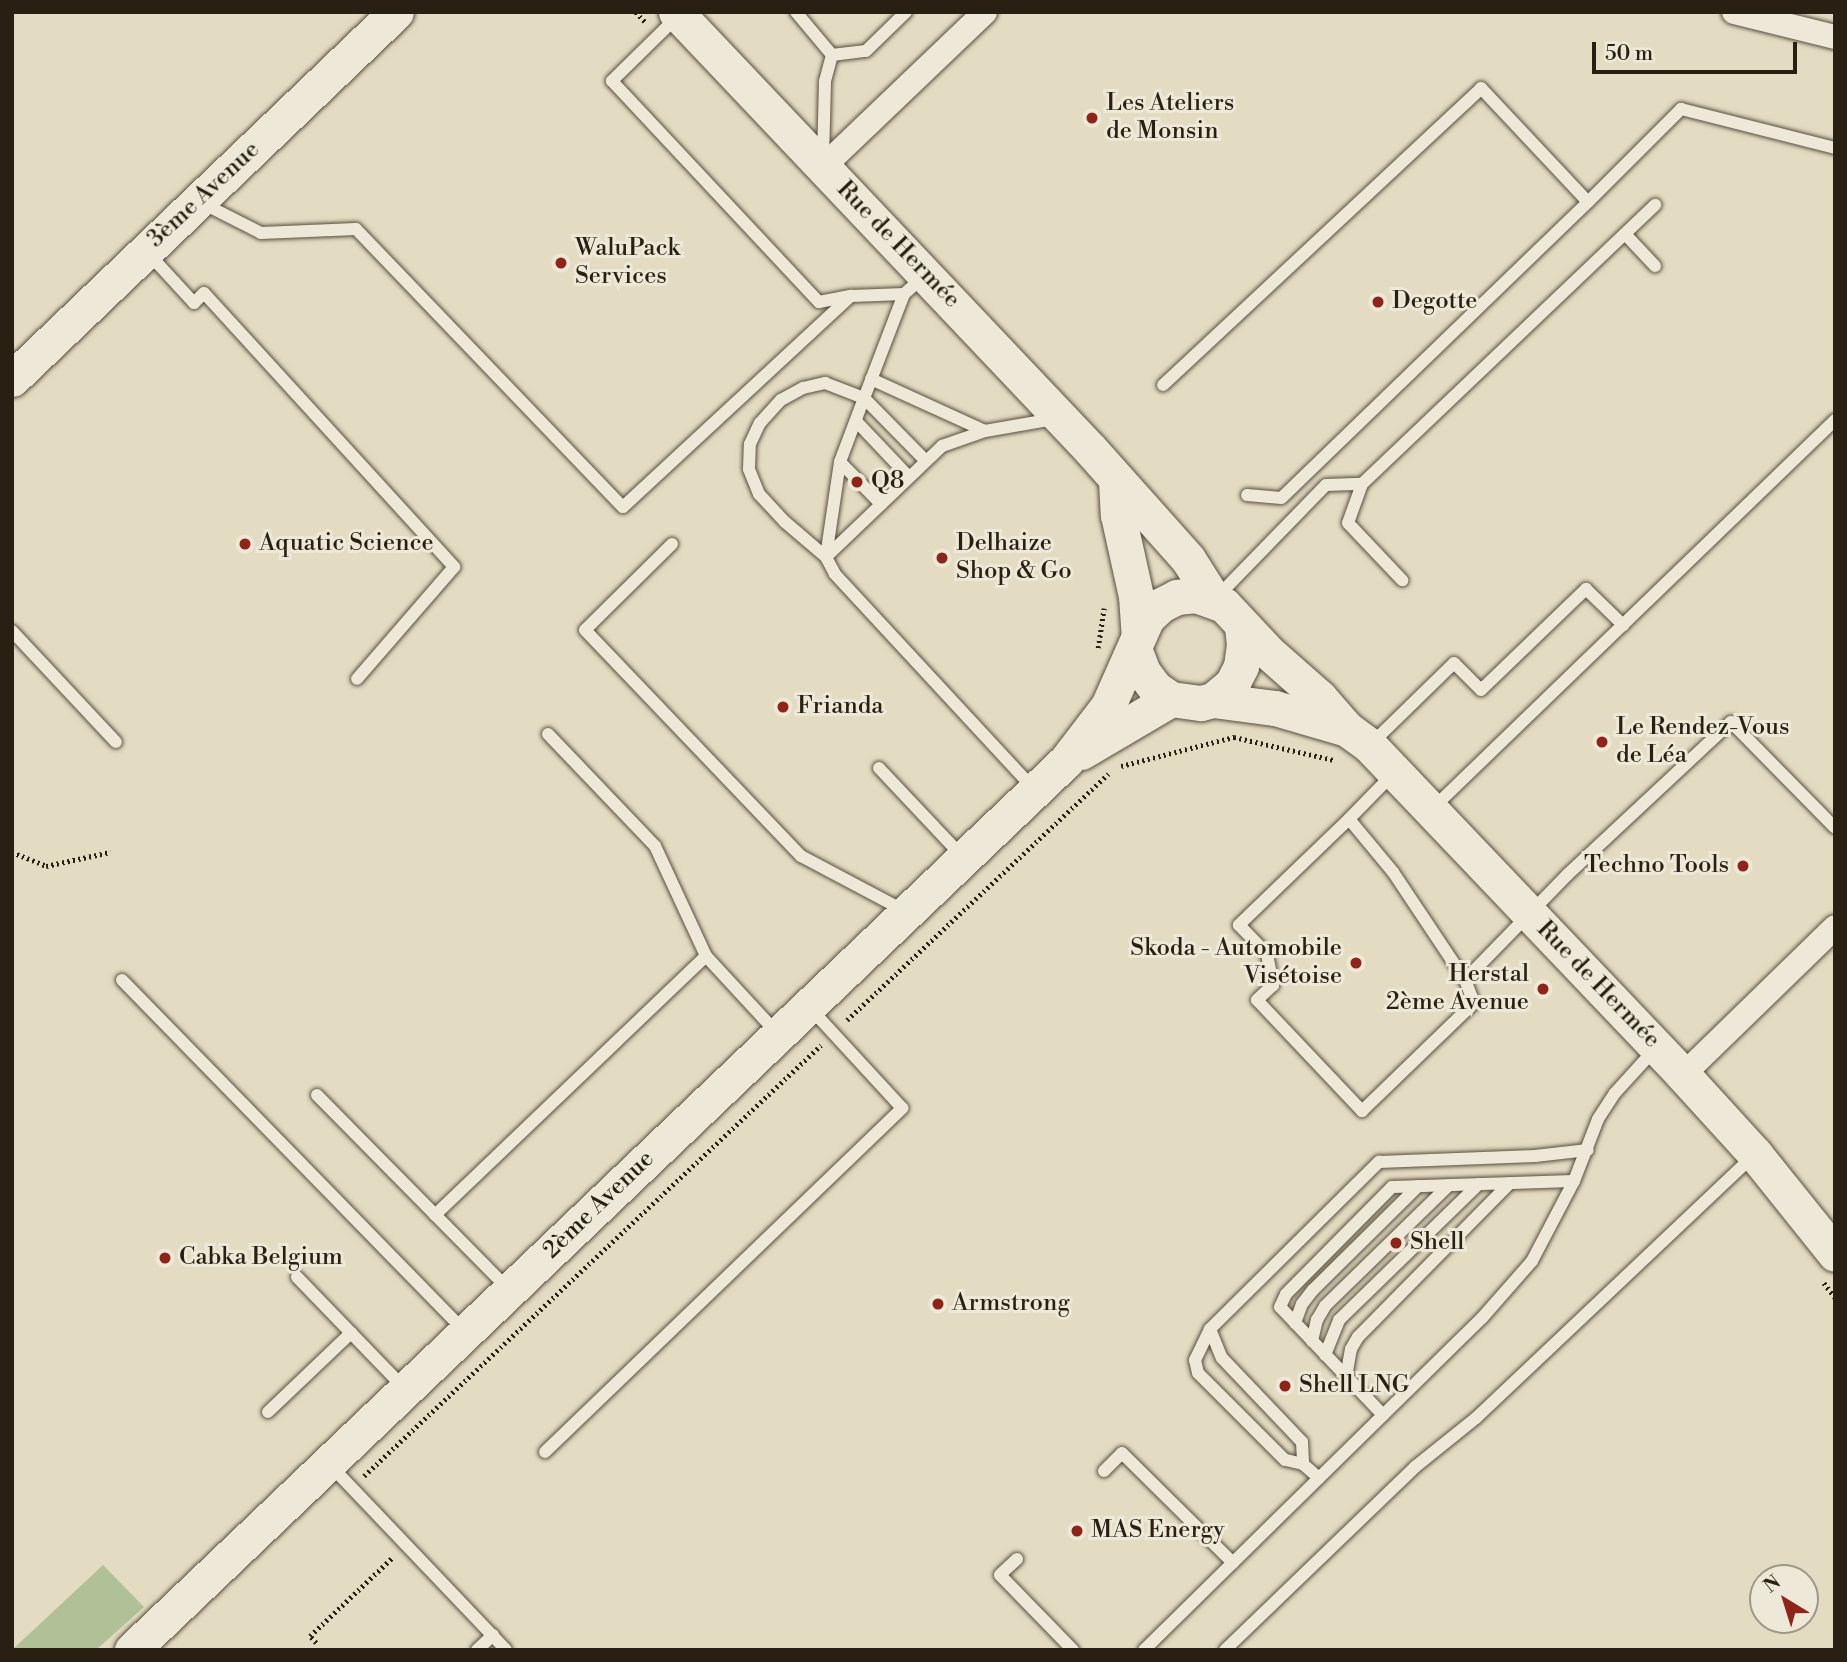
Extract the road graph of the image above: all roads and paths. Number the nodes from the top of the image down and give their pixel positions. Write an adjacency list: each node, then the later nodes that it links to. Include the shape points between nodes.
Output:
1 (397, 12): 11 (street, 3ème Avenue)
2 (796, 12): 8 (lane)
3 (906, 12): 8 (lane, via 866,51)
4 (985, 12): 10 (street)
5 (1734, 12): 7 (street)
6 (678, 14): 10 (street, Rue de Hermée); 18 (lane, via 612,81 819,302)
7 (1835, 37)
8 (832, 55): 10 (lane, via 824,82)
9 (1835, 148): 12 (lane, via 1681,109)
10 (823, 167): 17 (street, Rue de Hermée)
11 (197, 201): 15 (street, 3ème Avenue); 18 (lane, via 261,233 356,229 622,507)
12 (1588, 202): 21 (lane, via 1481,88); 32 (lane, via 1281,498)
13 (1655, 205): 14 (lane)
14 (1625, 234): 16 (lane); 31 (lane)
15 (145, 250): 19 (street, 3ème Avenue); 42 (lane, via 194,303 204,293 454,567)
16 (1655, 266)
17 (915, 284): 18 (lane); 20 (lane); 23 (street, Rue de Hermée)
18 (851, 296)
19 (12, 379)
20 (872, 380): 22 (lane); 26 (lane)
21 (1163, 385)
22 (864, 398): 25 (lane); 28 (lane); 35 (lane, via 825,383 803,388 782,400 760,423 750,444 749,469 760,494)
23 (1061, 418): 26 (lane); 30 (street, Rue de Hermée)
24 (1835, 420): 38 (lane)
25 (856, 421): 27 (lane); 29 (lane)
26 (985, 431): 28 (lane, via 942,446)
27 (840, 461): 33 (lane); 35 (lane)
28 (926, 461): 29 (lane)
29 (909, 477): 33 (lane)
30 (1115, 481): 37 (street, Rue de Hermée, via 1188,559); 41 (street, via 1136,596)
31 (1362, 484): 36 (lane, via 1348,523); 37 (lane, via 1326,485)
32 (1247, 495)
33 (881, 504): 35 (lane)
34 (672, 544): 59 (lane, via 585,630 802,856)
35 (826, 557): 52 (lane, via 835,575)
36 (1402, 580)
37 (1214, 600): 39 (street, Rue de Hermée); 41 (street, via 1196,595 1177,597 1154,611)
38 (1623, 625): 47 (lane, via 1586,589 1481,690 1454,663); 53 (lane)
39 (1242, 626): 44 (street, via 1241,666 1232,684); 47 (street, Rue de Hermée)
40 (12, 631): 48 (lane)
41 (1137, 643): 43 (street, via 1143,673); 49 (street, 2ème Avenue, via 1108,706)
42 (357, 679)
43 (1171, 699): 44 (street, via 1186,703); 49 (street, 2ème Avenue)
44 (1213, 700): 47 (street, via 1275,708)
45 (548, 734): 62 (lane, via 655,846)
46 (1234, 737): 66 (path, via 1115,767)
47 (1358, 737): 51 (street, Rue de Hermée)
48 (116, 741)
49 (1066, 761): 52 (street, 2ème Avenue)
50 (879, 768): 58 (lane)
51 (1395, 773): 53 (street, Rue de Hermée); 54 (lane)
52 (1034, 790): 58 (street, 2ème Avenue)
53 (1431, 810): 60 (street, Rue de Hermée)
54 (1349, 819): 64 (lane, via 1394,872); 64 (lane, via 1238,925 1267,954 1273,985 1257,1000 1362,1111 1474,1003)
55 (1835, 828): 60 (lane, via 1731,722)
56 (12, 852): 57 (path, via 47,866)
57 (110, 852)
58 (963, 857): 59 (street, 2ème Avenue)
59 (906, 912): 65 (street, 2ème Avenue)
60 (1530, 914): 64 (lane); 68 (street, Rue de Hermée)
61 (1835, 927): 69 (street)
62 (706, 956): 67 (lane); 78 (lane)
63 (122, 980): 84 (lane)
64 (1465, 980)
65 (807, 1006): 66 (lane); 67 (street, 2ème Avenue)
66 (833, 1033): 92 (lane, via 902,1108); 95 (path)
67 (777, 1034): 81 (street, 2ème Avenue)
68 (1657, 1046): 69 (street, Rue de Hermée); 71 (lane, via 1615,1093 1598,1119)
69 (1683, 1075): 72 (street, Rue de Hermée)
70 (317, 1095): 78 (lane)
71 (1588, 1150): 73 (lane); 83 (lane, via 1379,1161)
72 (1755, 1154): 79 (street, Rue de Hermée); 107 (lane, via 1476,1418 1415,1467)
73 (1574, 1181): 74 (lane); 91 (lane, via 1532,1261 1482,1318)
74 (1510, 1183): 75 (lane); 88 (lane, via 1358,1337)
75 (1479, 1184): 76 (lane); 87 (lane, via 1339,1320)
76 (1449, 1185): 77 (lane); 86 (lane, via 1325,1306)
77 (1418, 1186): 82 (lane, via 1312,1290); 82 (lane, via 1392,1187 1299,1278 1280,1307)
78 (435, 1215): 81 (lane)
79 (1835, 1254)
80 (297, 1277): 85 (lane)
81 (510, 1290): 84 (street, 2ème Avenue)
82 (1295, 1323): 86 (lane)
83 (1210, 1329): 93 (lane, via 1222,1358 1302,1443); 93 (lane, via 1195,1360 1198,1373 1285,1461)
84 (466, 1331): 89 (street, 2ème Avenue)
85 (351, 1333): 89 (lane); 90 (lane)
86 (1312, 1341): 87 (lane)
87 (1325, 1355): 88 (lane)
88 (1346, 1377): 91 (lane)
89 (406, 1389): 95 (street, 2ème Avenue)
90 (268, 1412)
91 (1383, 1415): 96 (lane)
92 (545, 1451)
93 (1303, 1464): 96 (lane)
94 (1104, 1471): 99 (lane, via 1122,1453)
95 (340, 1475): 97 (lane); 102 (street, 2ème Avenue)
96 (1319, 1478): 99 (lane)
97 (406, 1544): 100 (lane); 101 (path, via 310,1636)
98 (1017, 1559): 105 (lane, via 1000,1575)
99 (1233, 1563): 106 (lane)
100 (493, 1635): 103 (lane); 104 (lane)
101 (316, 1643)
102 (132, 1650)
103 (477, 1650)
104 (506, 1650)
105 (1073, 1650)
106 (1144, 1650)
107 (1225, 1650)

